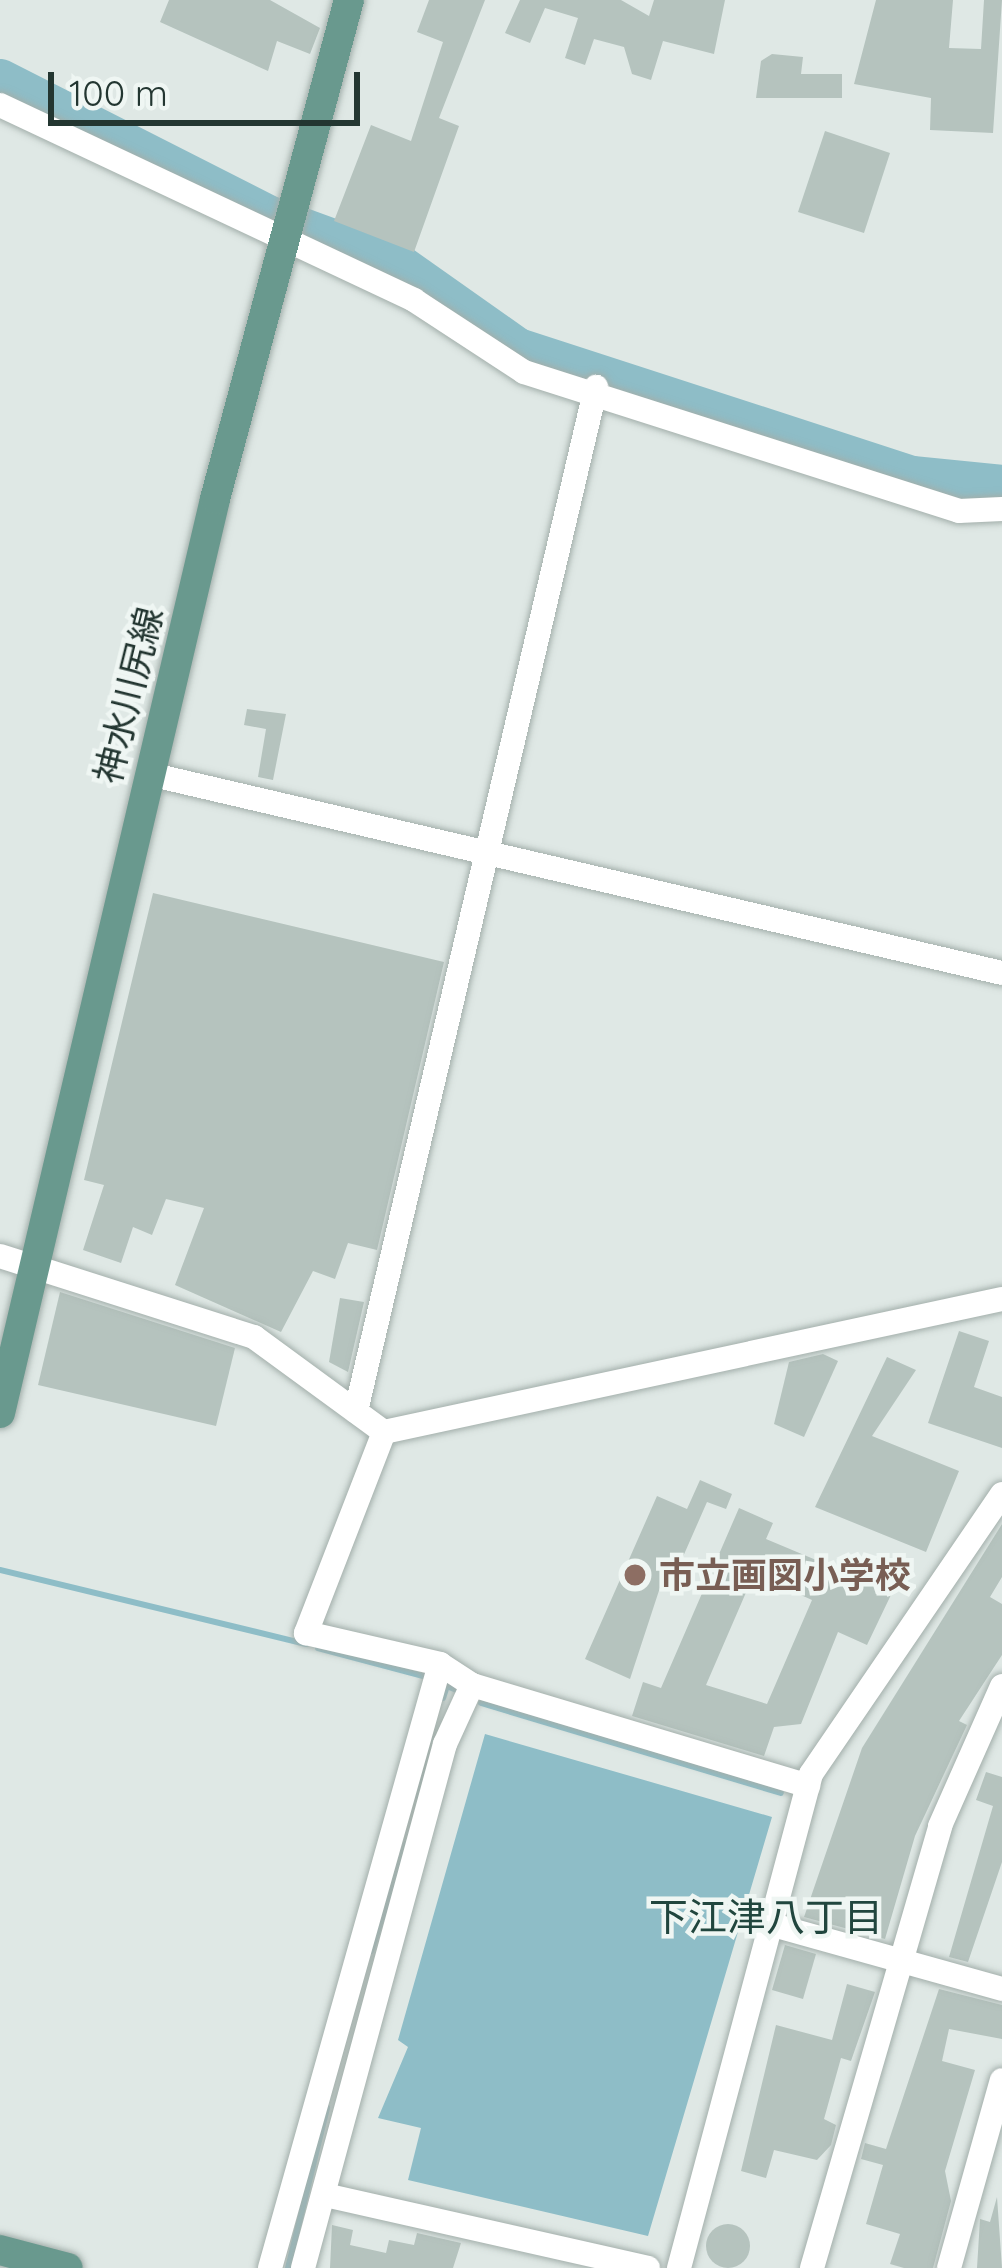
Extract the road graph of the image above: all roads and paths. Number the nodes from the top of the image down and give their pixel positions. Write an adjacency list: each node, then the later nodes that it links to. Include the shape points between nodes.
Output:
1 (350, 0): 3 (main road, 神水川尻線)
2 (0, 106): 3 (street)
3 (284, 228): 4 (street, via 524,371); 6 (main road, 神水川尻線)
4 (596, 387): 5 (street, via 959,511); 7 (street)
5 (1002, 509)
6 (149, 774): 7 (street); 10 (main road, 神水川尻線)
7 (489, 847): 8 (street); 12 (street)
8 (1002, 973)
9 (0, 1256): 10 (street)
10 (34, 1264): 12 (street, via 254,1337); 13 (main road, 神水川尻線)
11 (1002, 1299): 14 (street)
12 (356, 1411): 14 (street)
13 (0, 1413)
14 (384, 1432): 16 (street, via 303,1628)
15 (1002, 1494): 19 (street)
16 (440, 1664): 17 (street); 27 (street)
17 (472, 1685): 19 (street); 24 (street, via 445,1744)
18 (1002, 1686): 21 (street)
19 (808, 1786): 20 (street)
20 (773, 1925): 21 (street); 30 (street)
21 (897, 1961): 22 (street); 31 (street)
22 (1002, 1989)
23 (1002, 2080): 32 (street)
24 (325, 2195): 28 (street); 29 (street)
25 (0, 2250): 26 (main road)
26 (68, 2268)
27 (270, 2268)
28 (303, 2268)
29 (649, 2268)
30 (679, 2268)
31 (812, 2268)
32 (949, 2268)

